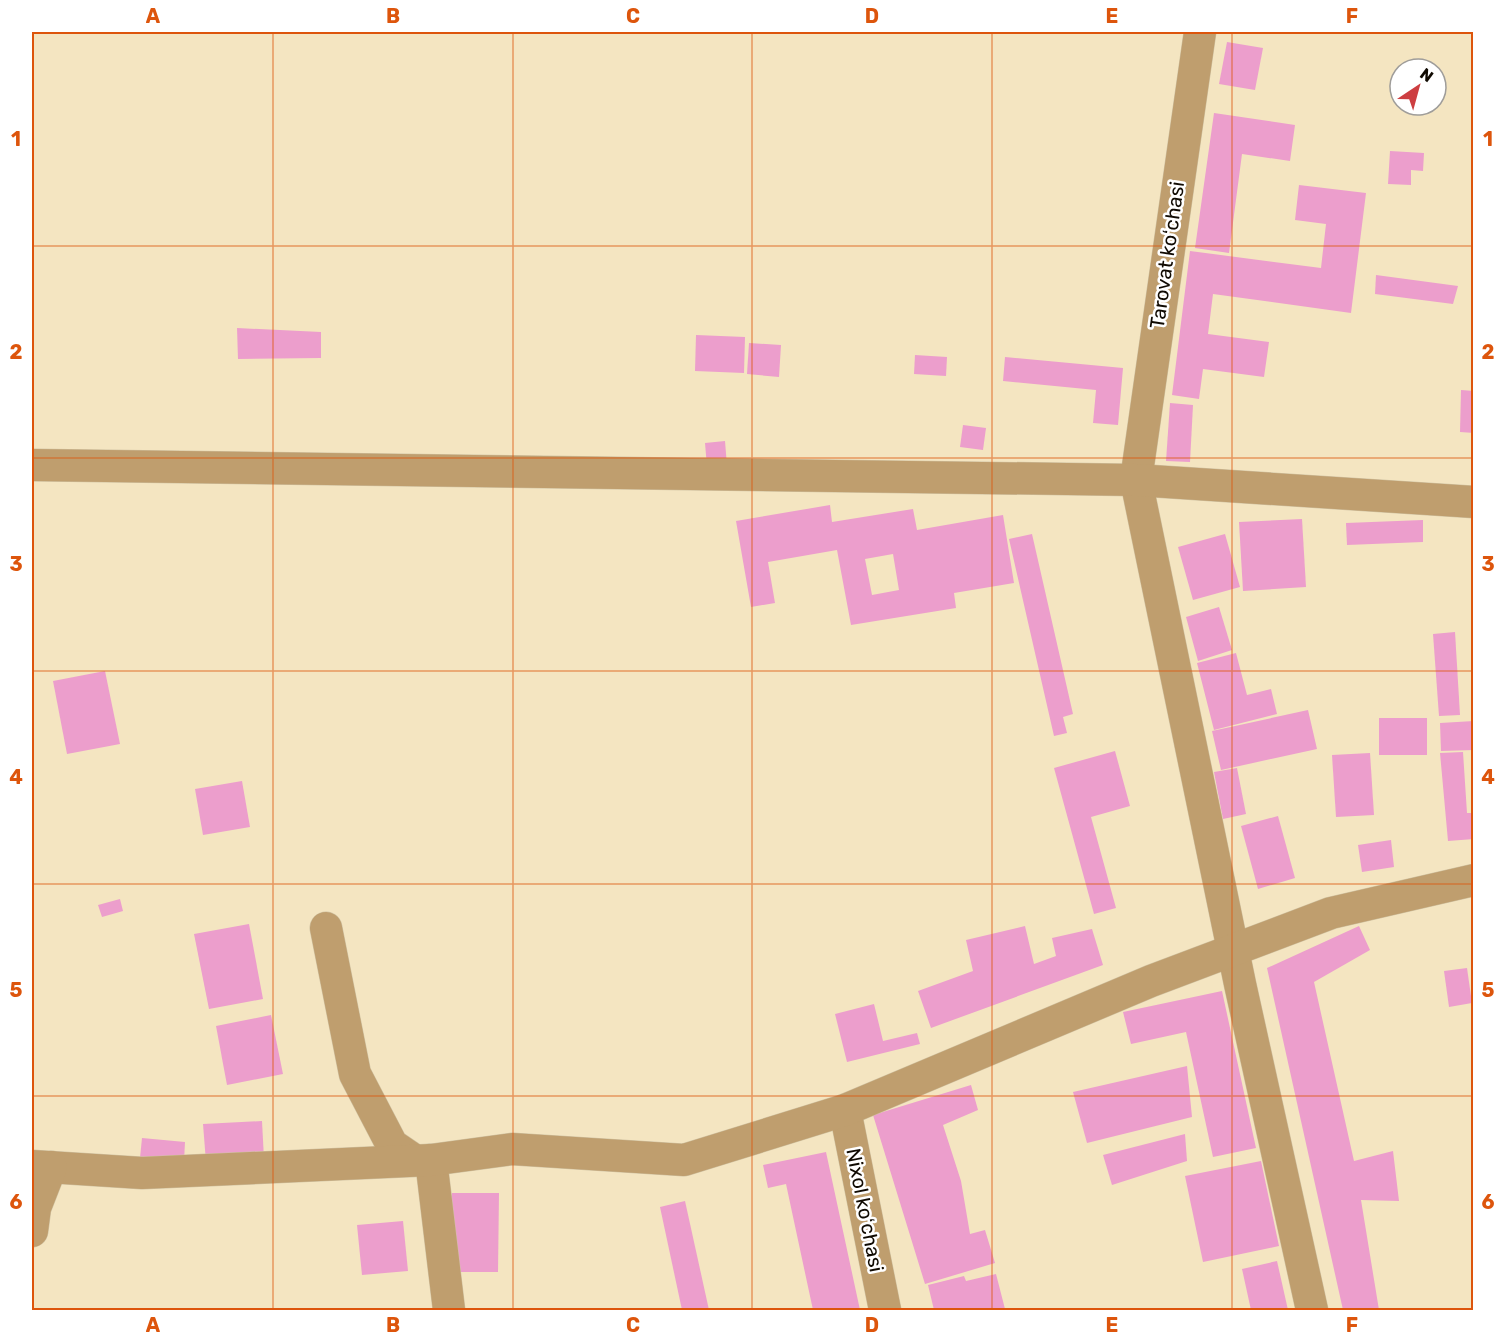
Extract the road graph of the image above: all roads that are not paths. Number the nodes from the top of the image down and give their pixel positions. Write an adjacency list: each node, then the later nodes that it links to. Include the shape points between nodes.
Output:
1 (1200, 32): 3 (street, Tarovat koʻchasi)
2 (32, 465): 3 (street)
3 (1136, 480): 4 (street); 7 (street, Tarovat koʻchasi)
4 (1473, 502)
5 (1473, 880): 7 (street, via 1331,913)
6 (326, 928): 9 (street, via 355,1074 392,1145)
7 (1234, 950): 8 (street, via 1140,985); 14 (street, Tarovat koʻchasi)
8 (845, 1110): 9 (street, via 684,1161 512,1149); 13 (street, Nixol koʻchasi)
9 (422, 1160): 10 (street, via 142,1173); 12 (street)
10 (41, 1167): 11 (street)
11 (32, 1231)
12 (449, 1311)
13 (885, 1311)
14 (1312, 1311)

